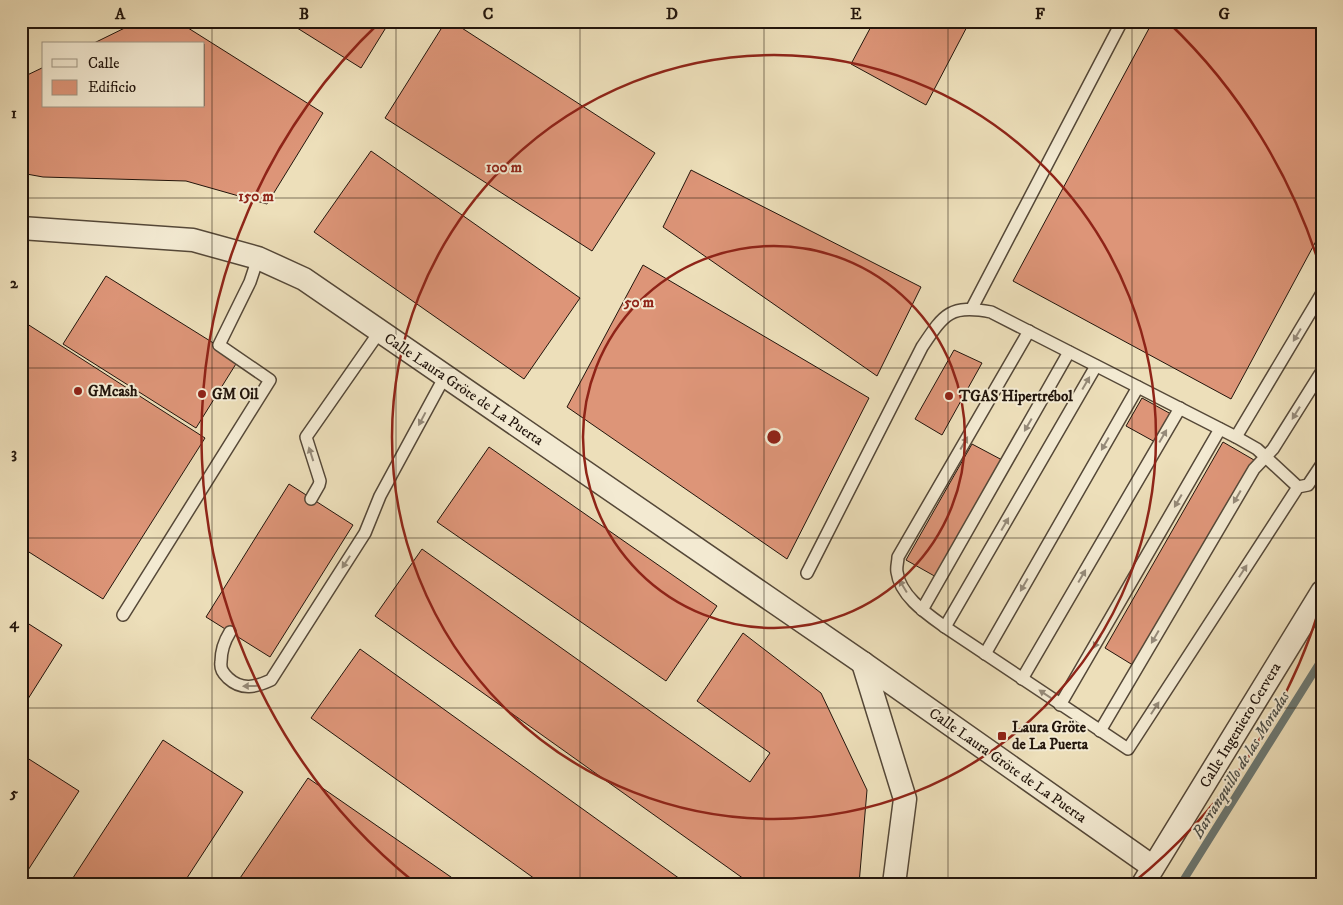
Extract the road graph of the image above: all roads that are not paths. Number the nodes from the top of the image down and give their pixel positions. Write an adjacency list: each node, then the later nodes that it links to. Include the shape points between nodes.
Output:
1 (1122, 21): 5 (lane)
2 (21, 228): 3 (street, Calle Laura Gröte de La Puerta, via 193,240)
3 (258, 258): 6 (street, Calle Laura Gröte de La Puerta, via 304,279); 23 (lane, via 250,282 219,345 270,380)
4 (1322, 293): 15 (lane, one-way to 15)
5 (972, 308): 7 (lane, via 991,312); 20 (lane, via 953,311 938,323 922,347)
6 (380, 331): 11 (street, Calle Laura Gröte de La Puerta); 19 (lane, one-way to 6, via 320,481 306,437)
7 (1029, 331): 8 (lane); 22 (lane, one-way to 7, via 899,581 898,557)
8 (1070, 352): 9 (lane); 22 (lane, one-way to 22)
9 (1096, 366): 12 (lane); 24 (lane, one-way to 9)
10 (1322, 371): 16 (lane, one-way to 16)
11 (445, 376): 25 (lane, one-way to 25, via 380,496 365,533 271,680 258,686 243,687 222,672 220,662); 27 (street, Calle Laura Gröte de La Puerta)
12 (1138, 387): 13 (lane); 26 (lane, one-way to 26)
13 (1180, 408): 14 (lane); 28 (lane, one-way to 13)
14 (1220, 429): 15 (lane); 29 (lane, one-way to 29)
15 (1236, 438): 16 (lane)
16 (1266, 458): 18 (lane); 30 (lane, one-way to 30, via 1254,469)
17 (1322, 464): 18 (lane, via 1308,485)
18 (1298, 487): 30 (lane, one-way to 18, via 1128,748)
19 (311, 499)
20 (807, 573)
21 (1322, 592): 31 (street, Calle Ingeniero Cervera)
22 (922, 610): 24 (lane)
23 (123, 615)
24 (945, 626): 26 (lane)
25 (230, 632)
26 (985, 654): 28 (lane)
27 (862, 663): 31 (street, Calle Laura Gröte de La Puerta); 32 (street, via 905,799)
28 (1022, 679): 29 (lane, one-way to 28)
29 (1060, 705): 30 (lane)
30 (1100, 731)
31 (1148, 875)
32 (894, 884)

